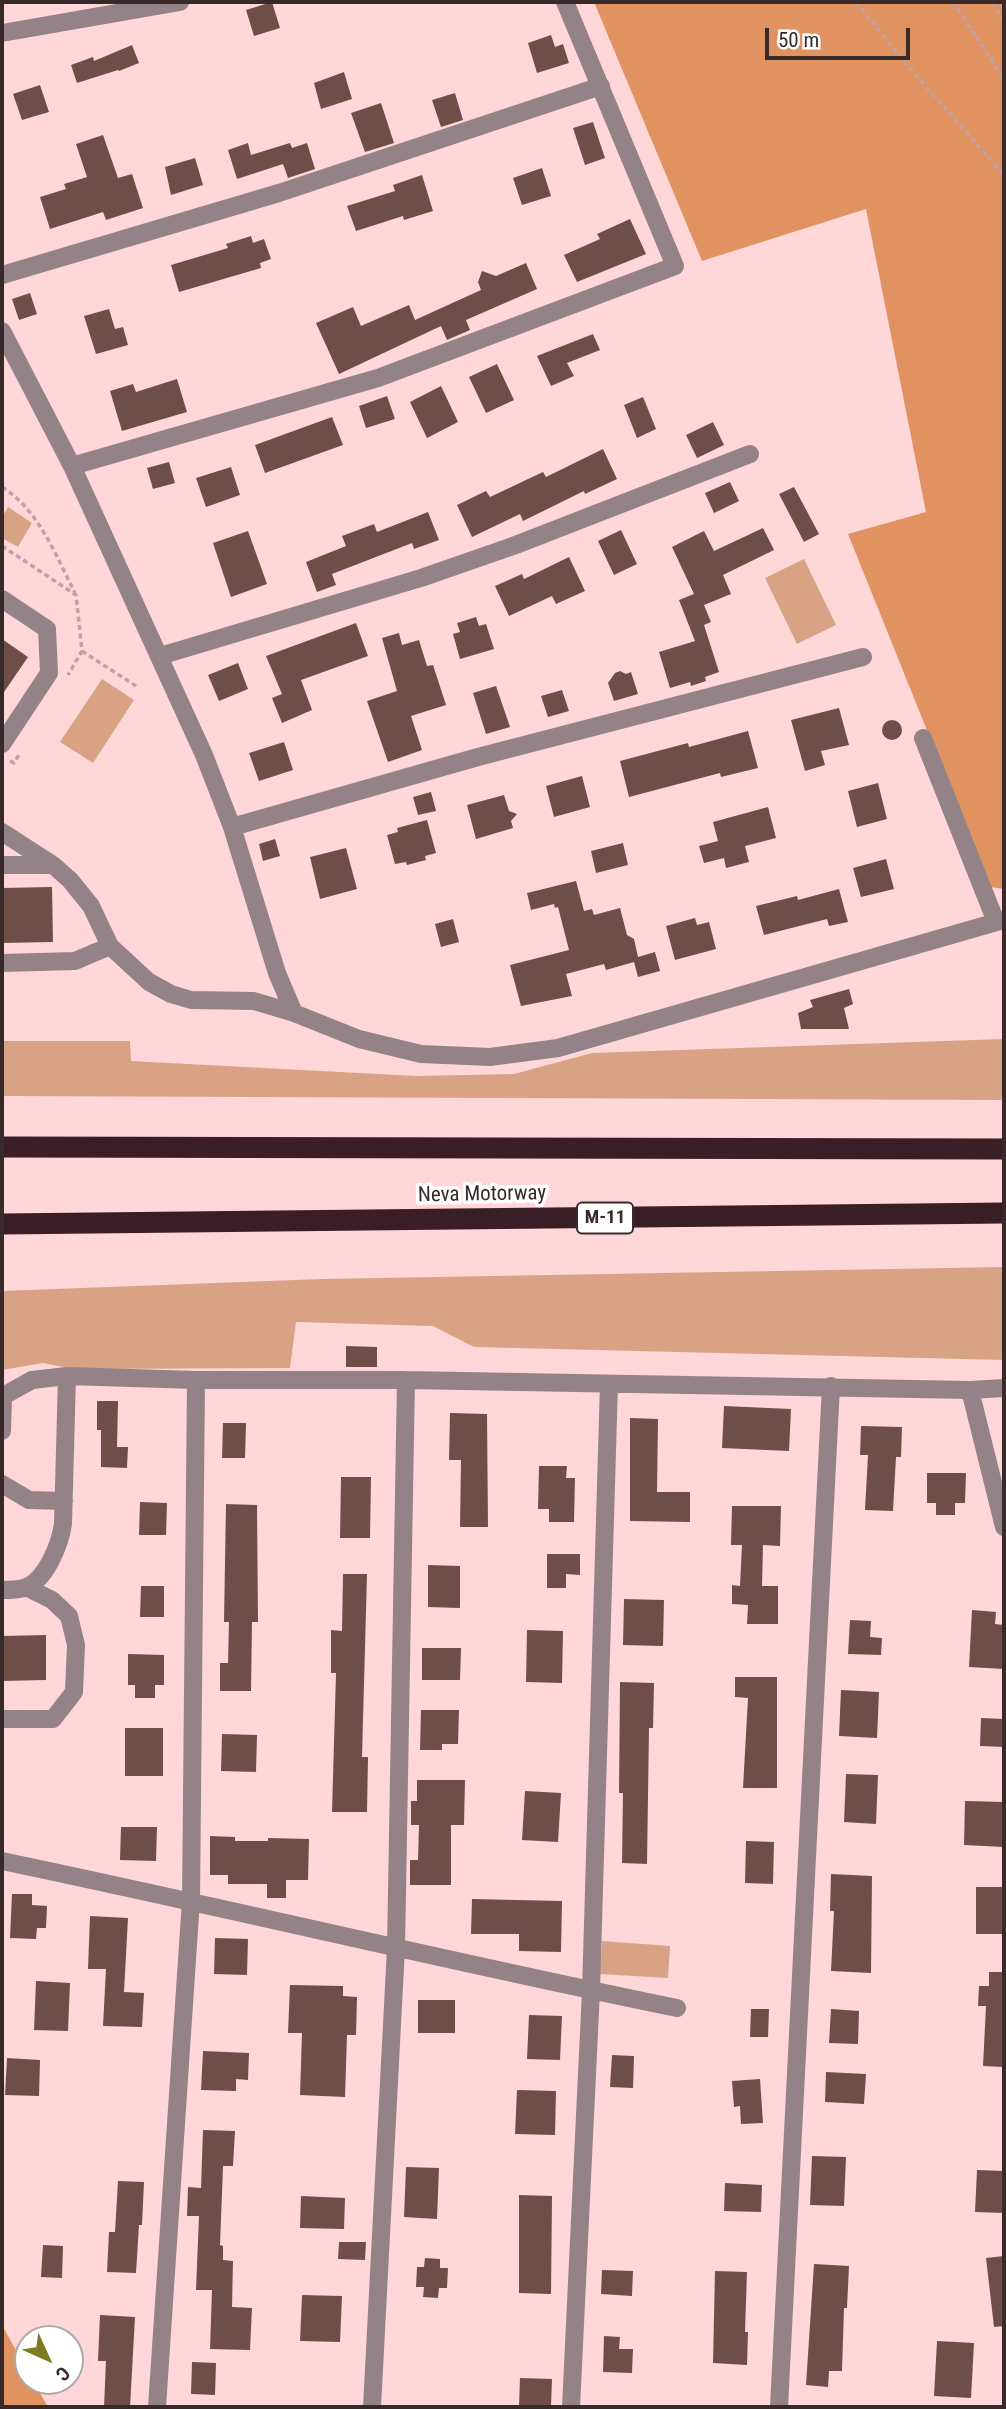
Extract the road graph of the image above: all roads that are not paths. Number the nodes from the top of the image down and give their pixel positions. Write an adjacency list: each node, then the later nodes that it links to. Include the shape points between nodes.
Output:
1 (180, 2): 3 (street)
2 (565, 2): 4 (street)
3 (2, 33)
4 (601, 86): 5 (street, via 279,193); 8 (street, via 676,267 378,378)
5 (2, 275)
6 (2, 331): 8 (street)
7 (750, 454): 10 (street, via 421,578)
8 (72, 466): 10 (street)
9 (2, 599): 13 (street, via 47,629 49,673)
10 (160, 656): 14 (street)
11 (863, 657): 14 (street, via 478,757)
12 (923, 738): 18 (street)
13 (2, 744)
14 (232, 827): 21 (street)
15 (2, 832): 17 (street)
16 (2, 865): 17 (street)
17 (53, 865): 19 (street, via 91,906)
18 (1000, 921): 21 (street, via 558,1048 490,1057 421,1054 359,1040)
19 (110, 946): 20 (street, via 75,961); 21 (street, via 149,982 171,993 191,1000 254,1001)
20 (2, 963)
21 (294, 1013)
22 (2, 1147): 23 (highway)
23 (1004, 1149)
24 (1004, 1213): 25 (highway, Neva Motorway / М-11)
25 (2, 1226)
26 (67, 1376): 27 (street); 33 (street, via 32,1380 3,1396); 35 (street)
27 (196, 1380): 28 (street); 41 (street)
28 (406, 1380): 29 (street); 42 (street)
29 (609, 1384): 30 (street); 43 (street)
30 (831, 1386): 32 (street); 48 (street)
31 (1004, 1388): 32 (street)
32 (970, 1390): 36 (street)
33 (2, 1431)
34 (2, 1483): 35 (street, via 29,1500)
35 (64, 1502): 37 (street, via 60,1543 42,1573)
36 (1004, 1527)
37 (26, 1587): 38 (street); 39 (street, via 52,1600 69,1616 76,1644 74,1692 53,1718)
38 (2, 1590)
39 (2, 1718)
40 (2, 1861): 41 (street)
41 (191, 1900): 42 (street); 45 (street)
42 (396, 1948): 43 (street); 46 (street)
43 (591, 1991): 44 (street); 47 (street)
44 (677, 2008)
45 (157, 2407)
46 (372, 2407)
47 (572, 2407)
48 (779, 2407)

